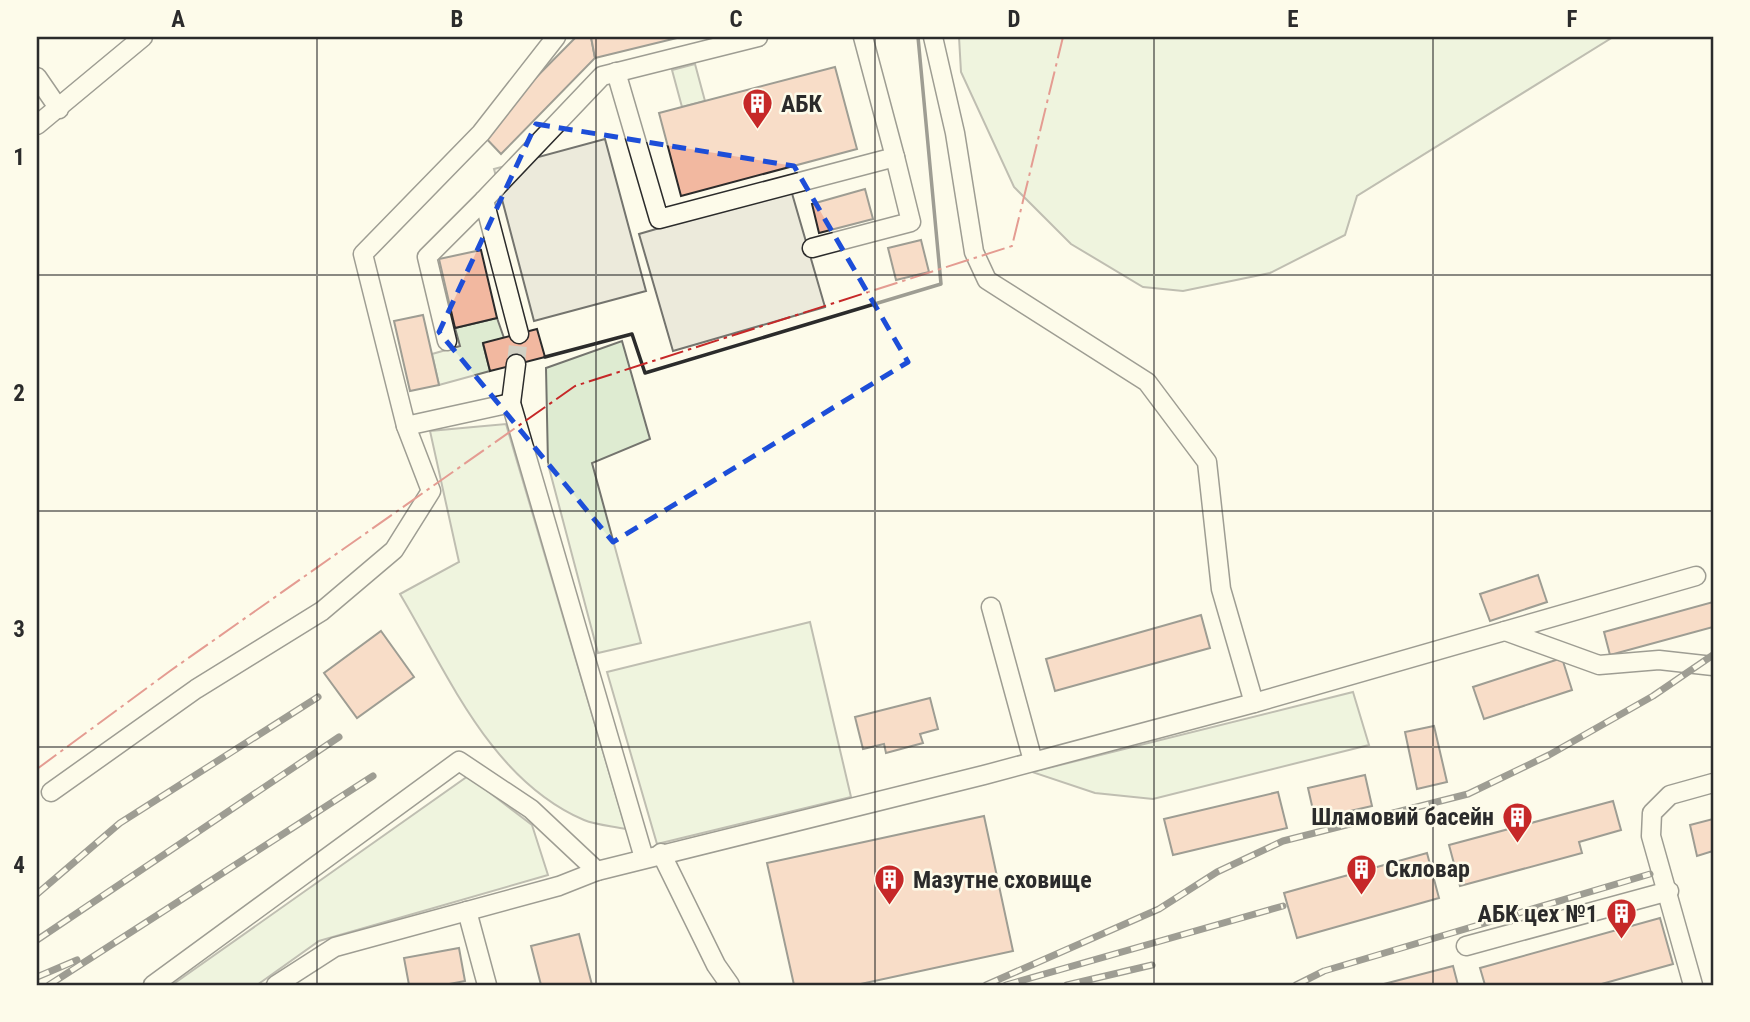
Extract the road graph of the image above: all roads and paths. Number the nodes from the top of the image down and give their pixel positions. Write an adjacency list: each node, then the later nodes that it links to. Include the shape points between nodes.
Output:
1 (143, 37): 8 (street)
2 (556, 37): 17 (street, via 481,133 363,254)
3 (758, 37): 6 (street)
4 (863, 37): 10 (street)
5 (933, 37): 22 (street, via 955,133 974,252 987,280 1147,382 1207,462 1221,589)
6 (616, 72): 10 (street, via 659,219); 11 (street, via 602,76)
7 (37, 77): 8 (street)
8 (59, 109): 9 (street)
9 (37, 125)
10 (895, 157): 12 (street, via 911,222)
11 (484, 200): 13 (street); 14 (street, via 427,257)
12 (812, 248)
13 (519, 334)
14 (447, 341)
15 (516, 365): 16 (street)
16 (511, 403): 17 (street); 26 (street)
17 (406, 426): 25 (street, via 431,491 394,550 322,611 196,689)
18 (1696, 576): 20 (street)
19 (991, 607): 23 (street)
20 (1505, 631): 21 (street, via 1599,665 1659,660); 22 (street)
21 (1713, 666)
22 (1254, 703): 23 (street)
23 (1033, 761): 26 (street)
24 (1713, 783): 28 (street, via 1671,795 1651,813 1651,836)
25 (51, 792)
26 (653, 855): 27 (street); 34 (street)
27 (597, 871): 29 (street); 31 (street, via 531,808 459,761)
28 (1669, 891): 30 (street); 35 (street)
29 (467, 911): 32 (street, via 335,947); 33 (street)
30 (1466, 946)
31 (153, 985)
32 (276, 985)
33 (487, 985)
34 (730, 985)
35 (1693, 985)

